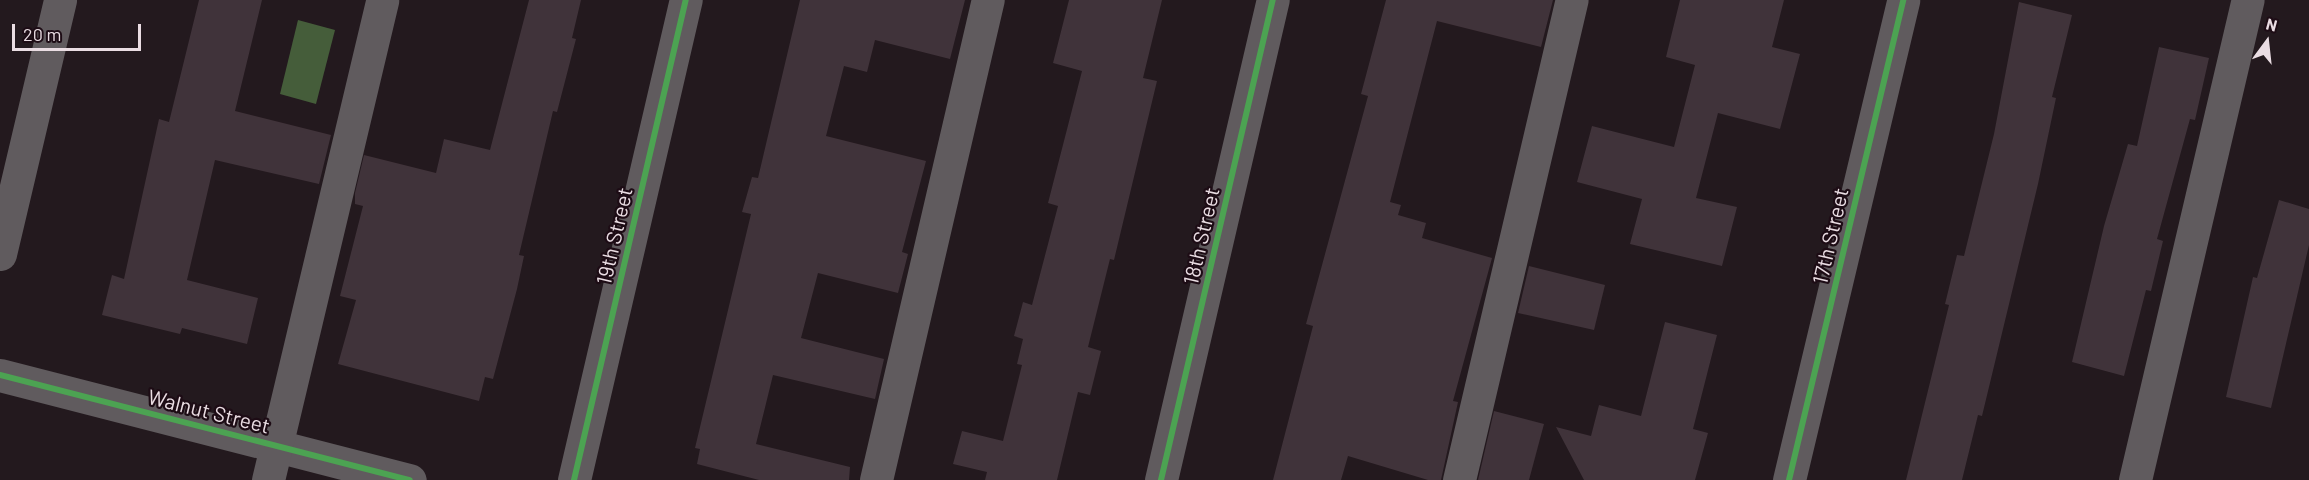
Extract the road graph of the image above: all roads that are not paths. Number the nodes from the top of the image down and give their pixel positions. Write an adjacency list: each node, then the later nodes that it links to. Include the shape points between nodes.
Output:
1 (60, 0): 9 (street)
2 (382, 0): 11 (street)
3 (686, 0): 14 (street, 19th Street)
4 (988, 0): 15 (street)
5 (1273, 0): 16 (street, 18th Street)
6 (1572, 0): 17 (street)
7 (1903, 0): 18 (street, 17th Street)
8 (2248, 0): 19 (street)
9 (0, 254)
10 (0, 375): 11 (street, Walnut Street)
11 (277, 445): 12 (street); 13 (street, Walnut Street)
12 (268, 480)
13 (410, 480)
14 (574, 480)
15 (876, 480)
16 (1161, 480)
17 (1459, 480)
18 (1789, 480)
19 (2135, 480)

